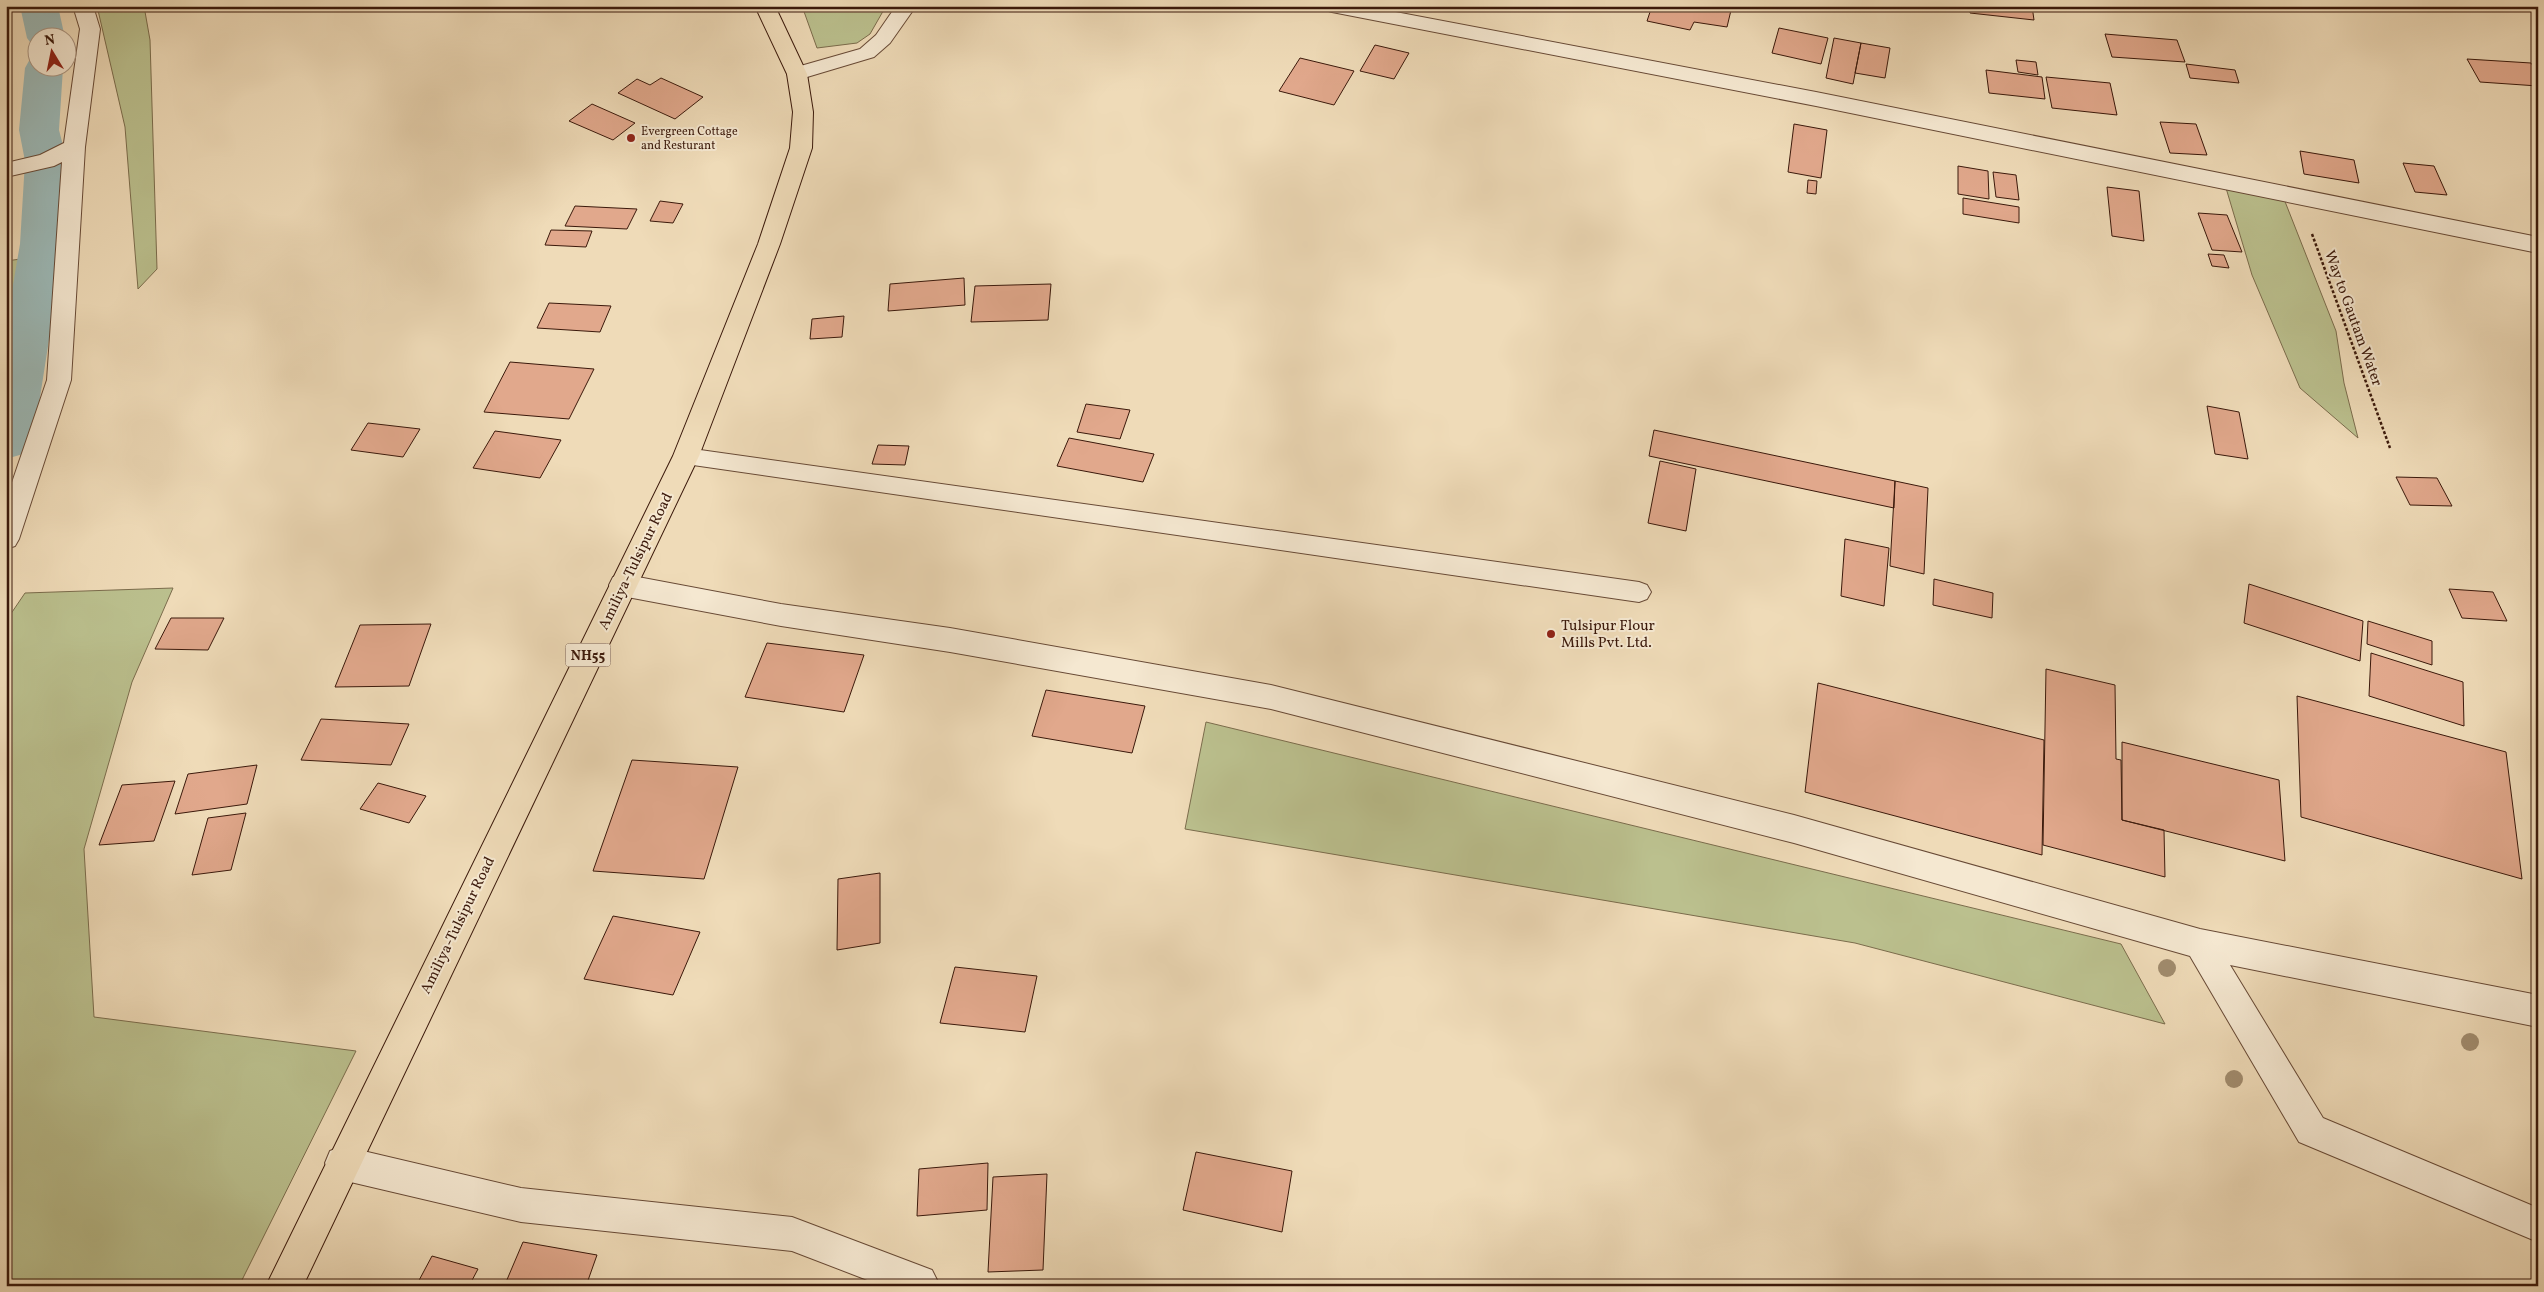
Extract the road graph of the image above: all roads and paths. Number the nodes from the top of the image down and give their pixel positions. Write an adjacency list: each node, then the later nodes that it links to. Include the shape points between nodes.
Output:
1 (83, 6): 6 (street, via 90,30)
2 (764, 6): 5 (main road, Amiliya-Tulsipur Road / NH55)
3 (906, 6): 5 (street, via 883,39 866,52)
4 (1332, 6): 8 (street)
5 (797, 74): 11 (main road, Amiliya-Tulsipur Road / NH55, via 803,112 801,148 769,244)
6 (74, 147): 7 (street, via 46,161); 12 (street, via 59,380)
7 (6, 170)
8 (2298, 196): 9 (street); 10 (path, Way to Gautam Water)
9 (2538, 245)
10 (2390, 448)
11 (686, 456): 13 (main road, Amiliya-Tulsipur Road / NH55); 14 (lane)
12 (6, 539)
13 (622, 585): 15 (street, via 781,616 950,640 1271,698 1794,829); 17 (main road, Amiliya-Tulsipur Road / NH55)
14 (1639, 592)
15 (2200, 944): 16 (street); 18 (street, via 2310,1130)
16 (2538, 1011)
17 (342, 1163): 19 (street, via 521,1205 792,1234); 20 (main road, Amiliya-Tulsipur Road / NH55)
18 (2538, 1225)
19 (920, 1282)
20 (284, 1286)

